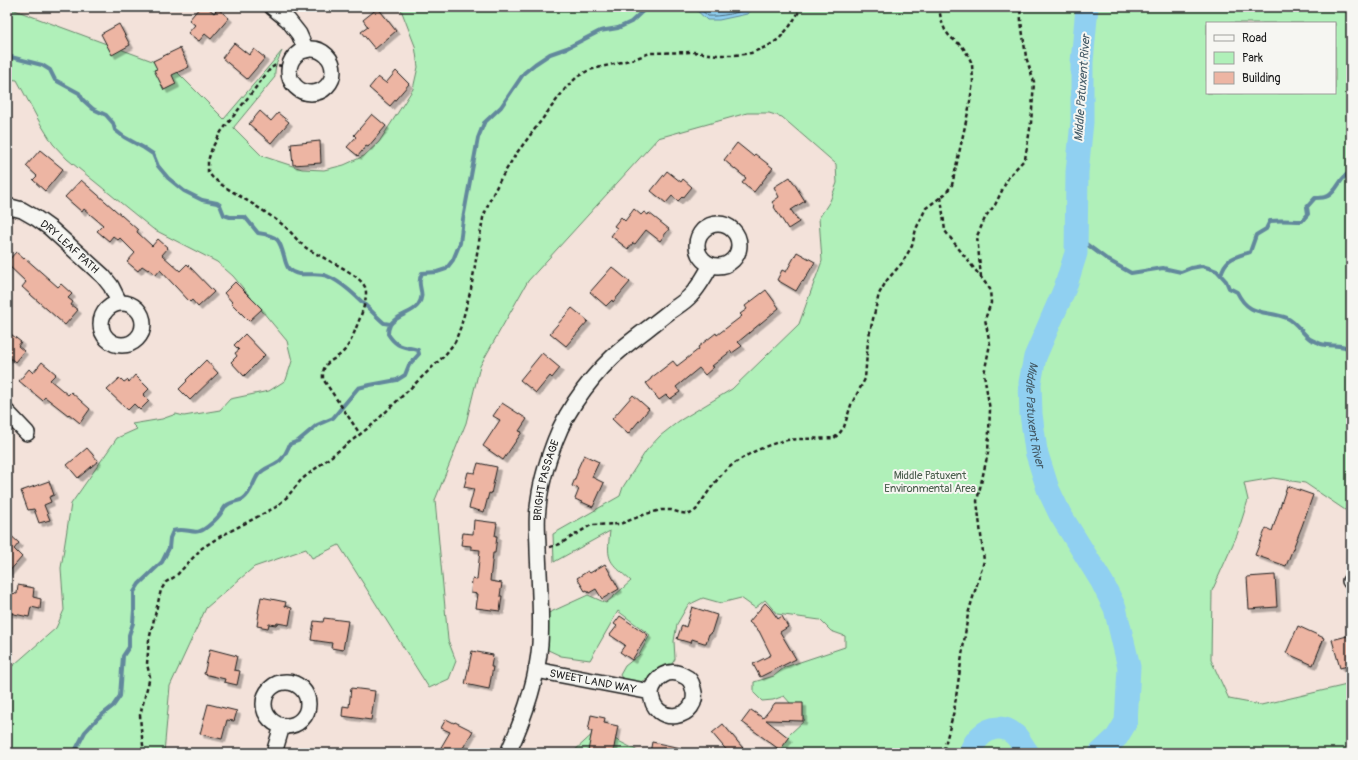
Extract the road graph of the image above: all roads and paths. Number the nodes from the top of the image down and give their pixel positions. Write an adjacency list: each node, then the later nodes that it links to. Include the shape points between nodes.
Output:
1 (272, 7): 5 (street, via 288,20 299,34)
2 (802, 7): 14 (path, via 779,39 751,53 650,53 589,70 577,77 516,154 489,202 483,218 471,289 455,342 435,365)
3 (940, 7): 7 (path, via 945,30 962,46 972,64 973,82 952,185)
4 (1020, 7): 10 (path, via 1026,57 1034,82 1031,123 1025,159 1010,176 977,236)
5 (306, 50): 6 (street, via 299,52); 6 (street, via 321,52 330,60 332,79 323,90 313,94 298,90 290,80)
6 (289, 67): 14 (path, via 276,65 271,68 221,132 212,148 208,172 222,185 285,226 303,246 361,280 366,289 366,296 353,336 344,352 325,365 323,371 323,379)
7 (941, 197): 10 (path, via 945,231); 15 (path, via 926,208 916,229 912,246 879,294 868,340 865,379 839,434 834,438 783,441 767,446 733,464 690,514 661,510 620,524 591,525 560,544)
8 (7, 206): 11 (street, DRY LEAF PATH, via 22,210 50,228 103,276)
9 (711, 265): 15 (street, BRIGHT PASSAGE, via 691,296 606,363 566,418 555,439 542,482 538,508)
10 (981, 277): 22 (path, via 990,289 991,303 985,319 990,344 984,374 990,410 988,453 977,501 984,560 968,614 954,711)
11 (119, 302)
12 (7, 412): 13 (street)
13 (27, 434)
14 (360, 434): 19 (path, via 302,479 276,507 202,548 176,576 166,582 161,590 149,640 147,664 150,677 140,715)
15 (538, 548): 16 (street, BRIGHT PASSAGE, via 540,643)
16 (536, 670): 17 (street, SWEET LAND WAY); 21 (street, BRIGHT PASSAGE, via 529,700)
17 (651, 692)
18 (282, 726): 20 (street)
19 (144, 753)
20 (274, 753)
21 (508, 753)
22 (943, 753)

